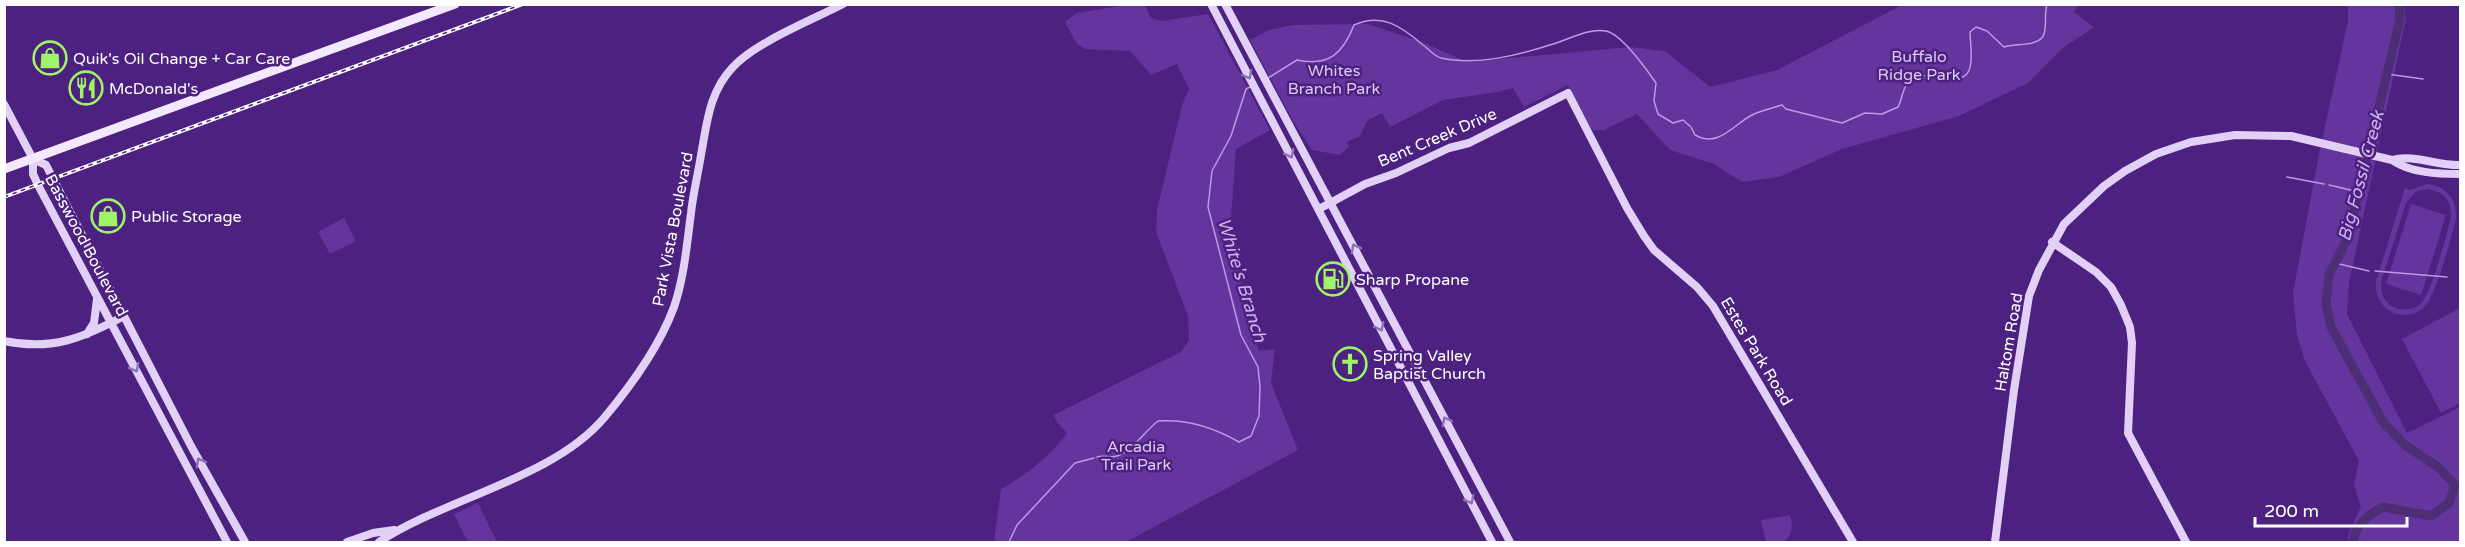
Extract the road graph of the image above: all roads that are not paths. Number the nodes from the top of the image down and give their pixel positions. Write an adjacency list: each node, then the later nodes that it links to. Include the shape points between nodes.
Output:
1 (455, 4): 7 (main road)
2 (843, 4): 24 (main road, Park Vista Boulevard, via 755,49 734,65 718,86 709,108 675,305 644,364 602,420 573,446 543,464)
3 (1211, 4): 12 (main road, one-way to 12)
4 (1225, 4): 9 (main road)
5 (1568, 93): 14 (main road, Bent Creek Drive, via 1469,143 1445,149); 31 (main road, Estes Park Road, via 1640,230 1654,249 1713,306)
6 (4, 104): 7 (main road)
7 (33, 159): 11 (main road); 17 (main road, Basswood Boulevard, via 35,180); 18 (main road, Basswood Boulevard, via 46,165)
8 (2392, 160): 10 (main road, Haltom Road, via 2403,157); 13 (main road, Haltom Road, via 2402,166); 16 (main road, Haltom Road, via 2291,136 2235,135 2181,145 2141,162 2104,186 2064,224)
9 (1312, 165): 12 (main road); 14 (main road)
10 (2460, 165)
11 (4, 169)
12 (1299, 171): 15 (main road)
13 (2460, 174)
14 (1331, 202): 15 (main road, Bent Creek Drive); 30 (main road, one-way to 14)
15 (1319, 209): 29 (main road, one-way to 29)
16 (2052, 242): 32 (main road, Haltom Road, via 2038,270 2026,310); 33 (main road, via 2103,279 2121,305 2132,343 2128,433)
17 (97, 296): 19 (main road, Basswood Boulevard); 20 (main road, via 94,323)
18 (124, 316): 19 (main road); 22 (main road, Basswood Boulevard, one-way to 18)
19 (111, 323): 20 (main road); 23 (main road, Basswood Boulevard, one-way to 23)
20 (86, 335): 21 (main road, via 38,346)
21 (4, 341)
22 (212, 484): 23 (main road); 26 (main road, Basswood Boulevard)
23 (200, 490): 25 (main road, Basswood Boulevard)
24 (397, 530): 27 (main road, Park Vista Boulevard, via 373,532); 28 (main road, Park Vista Boulevard)
25 (227, 543)
26 (245, 543)
27 (347, 543)
28 (379, 543)
29 (1492, 543)
30 (1510, 543)
31 (1853, 543)
32 (1995, 543)
33 (2186, 543)

